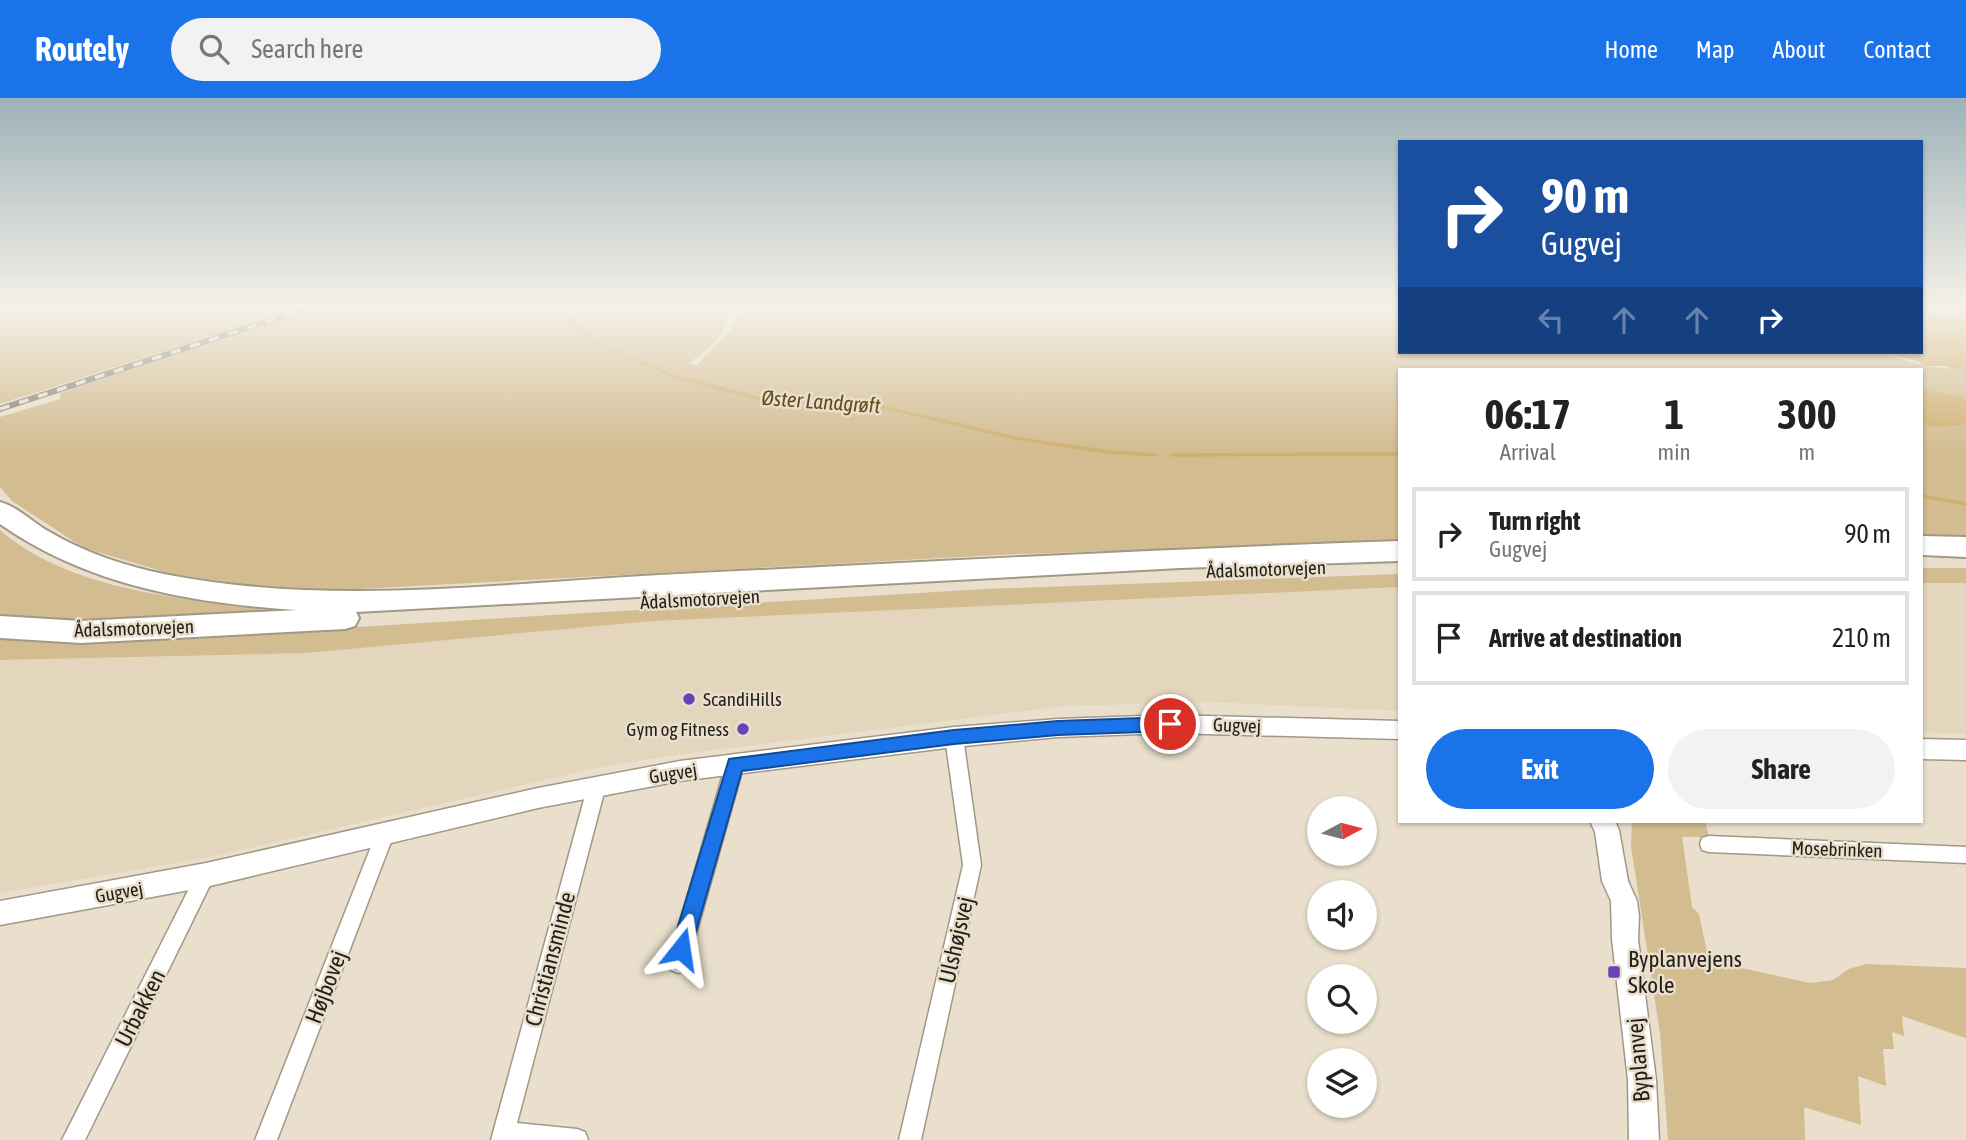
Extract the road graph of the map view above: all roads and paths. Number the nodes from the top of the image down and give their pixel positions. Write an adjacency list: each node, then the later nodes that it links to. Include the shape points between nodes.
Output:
1 (0, 511): 4 (highway, Ådalsmotorvejen, via 52,547 127,576 198,592 352,602 1180,558)
2 (1923, 546): 3 (highway)
3 (1966, 547)
4 (1398, 551)
5 (1923, 559): 6 (highway)
6 (1966, 559)
7 (1398, 565): 8 (highway, Ådalsmotorvejen, via 1034,578 94,631)
8 (0, 627)
9 (1398, 730): 10 (street, Gugvej, via 1150,724)
10 (954, 737): 13 (street, Gugvej); 26 (street, Ulshøjsvej, via 972,865)
11 (1923, 748): 12 (street)
12 (1966, 750)
13 (735, 764): 14 (street, Gugvej); 21 (street)
14 (597, 785): 16 (street, Gugvej); 22 (street, Christiansminde)
15 (1606, 824): 27 (street, Byplanvej, via 1615,881 1611,898 1625,939 1642,1080)
16 (385, 834): 19 (street, Gugvej); 24 (street, Højbovej)
17 (1709, 844): 18 (street, Mosebrinken)
18 (1966, 855)
19 (206, 875): 20 (street, Gugvej); 23 (street, Urbakken)
20 (0, 913)
21 (678, 963)
22 (503, 1136): 25 (street, Christiansminde)
23 (73, 1140)
24 (266, 1140)
25 (577, 1140)
26 (910, 1140)
27 (1644, 1140)

